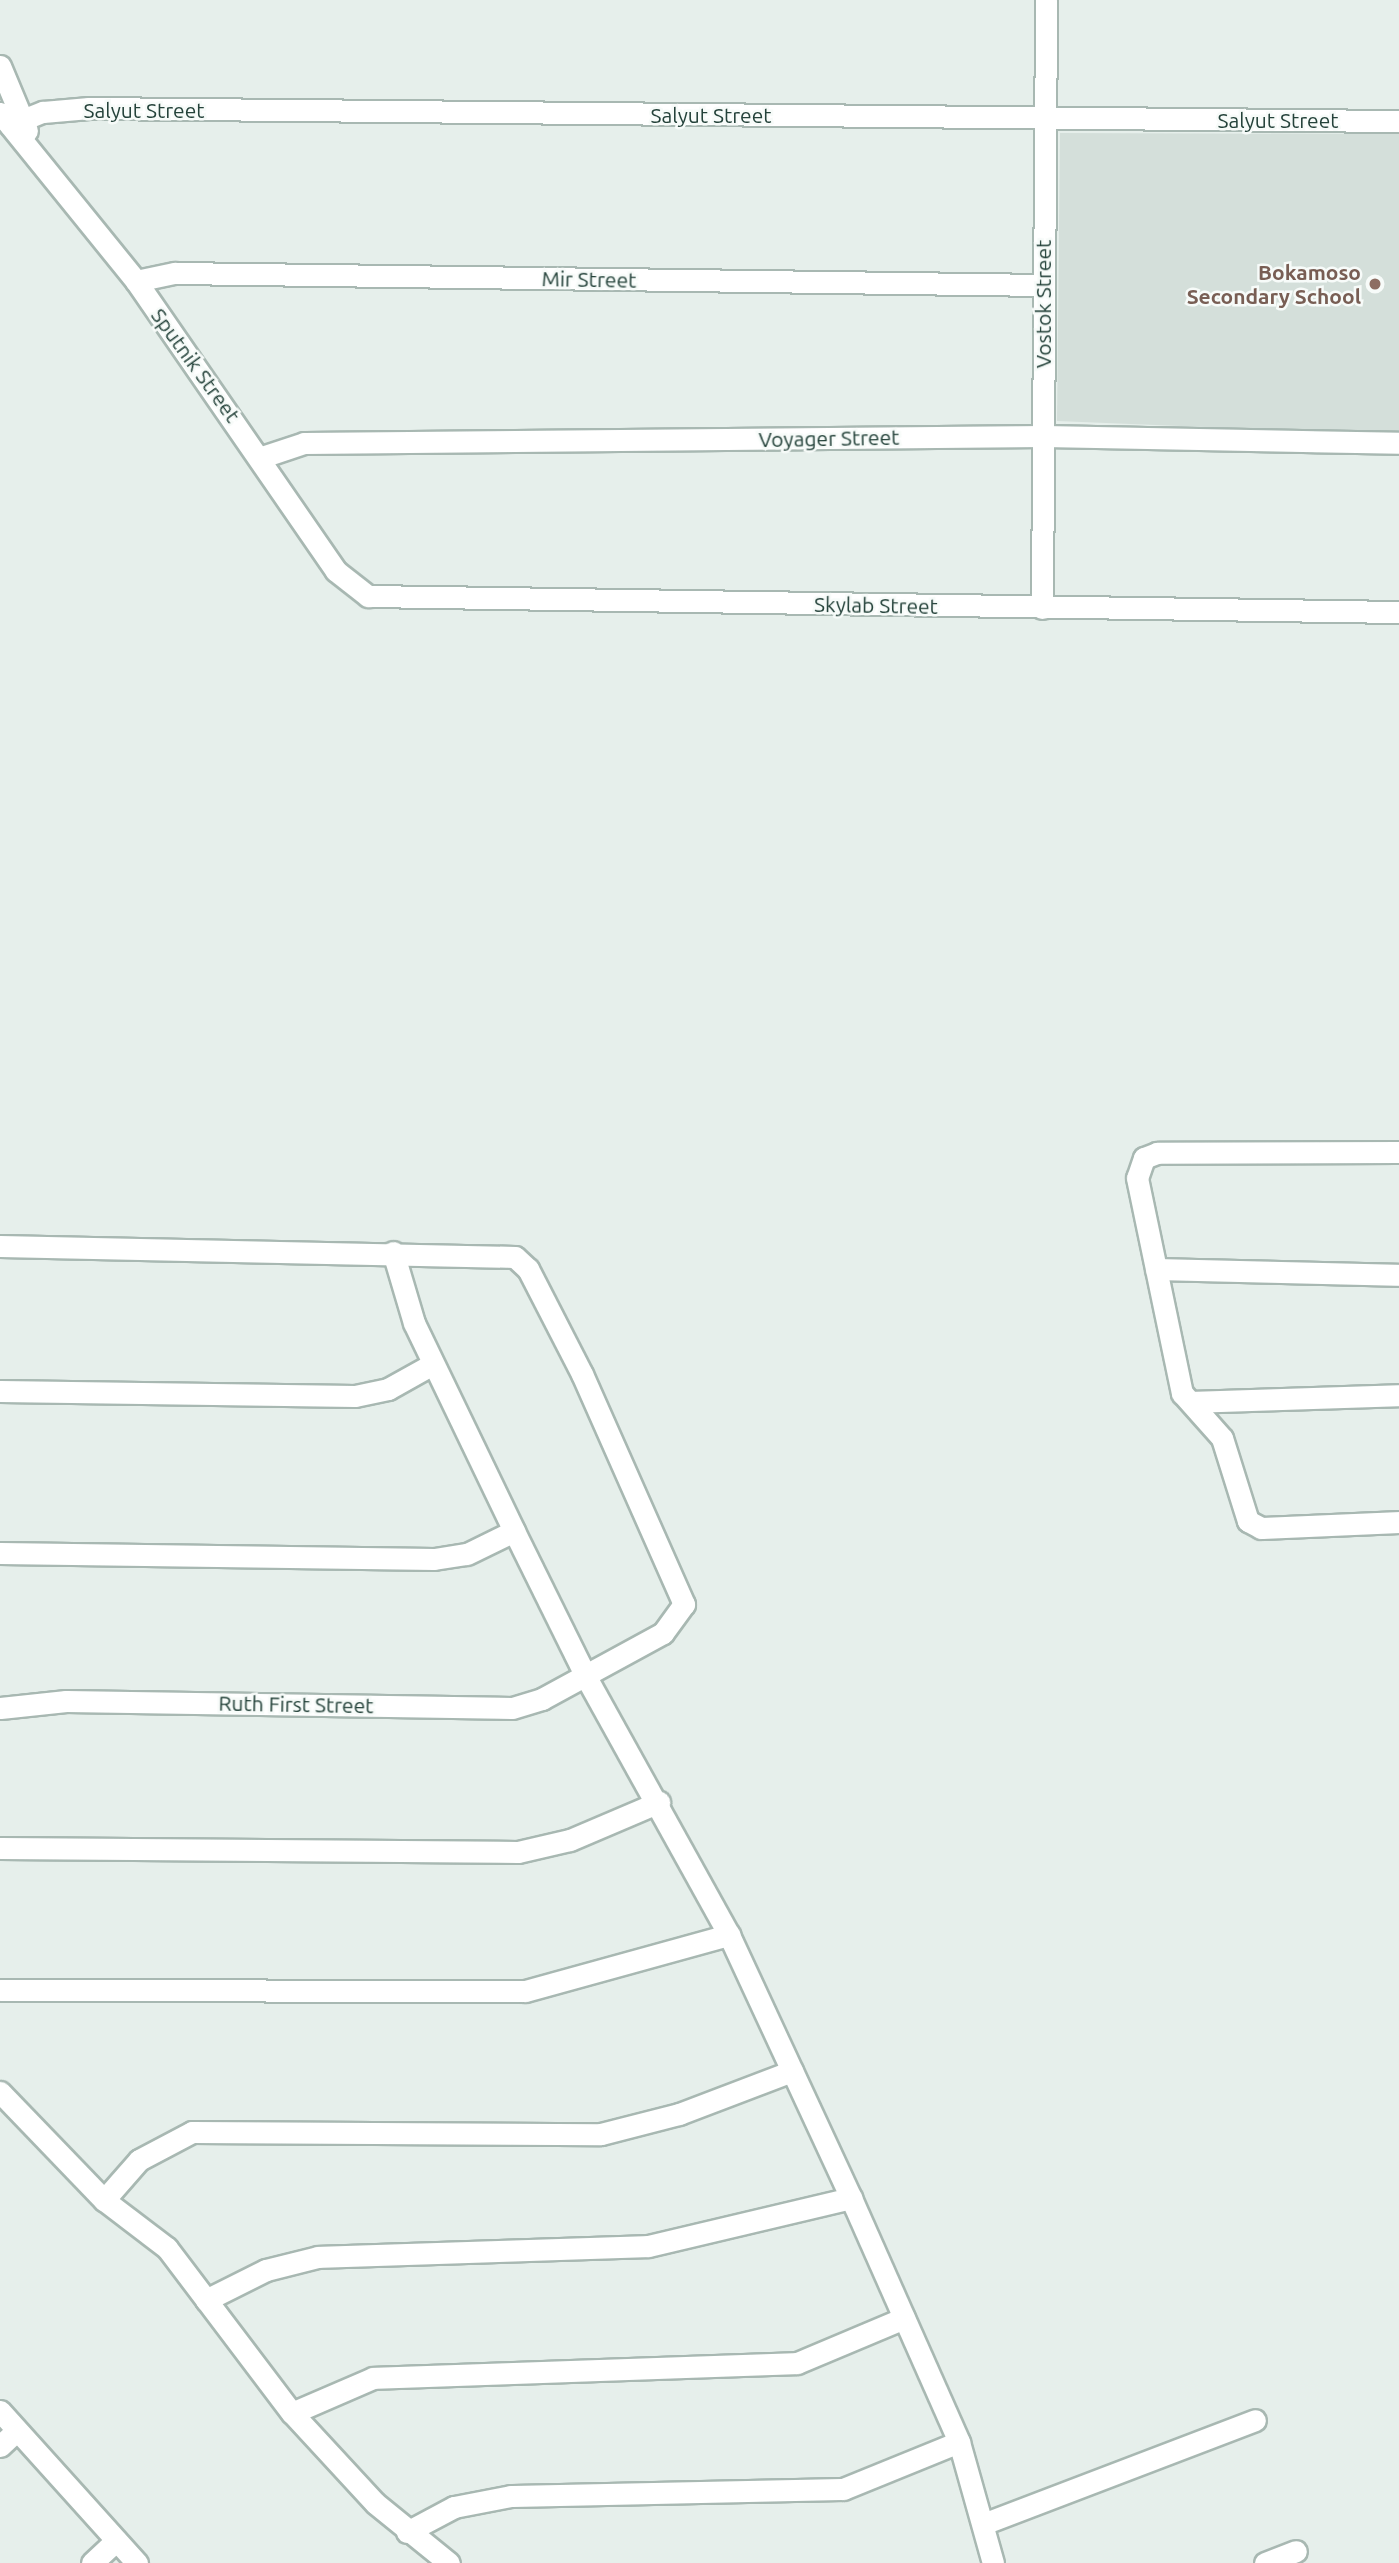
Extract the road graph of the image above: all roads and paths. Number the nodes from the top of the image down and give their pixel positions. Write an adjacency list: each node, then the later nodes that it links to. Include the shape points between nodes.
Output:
1 (1046, 0): 3 (street, Vostok Street)
2 (0, 66): 4 (street, Sputnik Street)
3 (1044, 117): 4 (street, Salyut Street, via 89,108); 5 (street, Salyut Street); 7 (street, Vostok Street)
4 (11, 119): 6 (street, Sputnik Street)
5 (1399, 121)
6 (136, 281): 7 (street, Mir Street, via 175,273); 10 (street, Sputnik Street)
7 (1042, 285): 8 (street, Vostok Street)
8 (1044, 436): 9 (street, Voyager Street); 10 (street, Voyager Street, via 304,443); 12 (street, Vostok Street)
9 (1399, 443)
10 (262, 457): 11 (street, Sputnik Street)
11 (355, 590): 12 (street, Skylab Street, via 393,600)
12 (1042, 608): 13 (street, Skylab Street)
13 (1399, 612)
14 (1399, 1152): 17 (street, via 1270,1150 1144,1158 1137,1178)
15 (0, 1246): 16 (street, Ruth First Street)
16 (393, 1252): 19 (street); 26 (street, Ruth First Street, via 499,1253 523,1263 663,1548 683,1592 682,1614 663,1633)
17 (1156, 1269): 18 (street); 22 (street, via 1182,1393)
18 (1399, 1275)
19 (433, 1364): 20 (street, via 387,1389 355,1396); 24 (street)
20 (0, 1391)
21 (1399, 1395): 22 (street)
22 (1192, 1402): 23 (street, via 1222,1438 1241,1506 1254,1526)
23 (1399, 1522)
24 (514, 1531): 25 (street, via 467,1554 434,1559); 26 (street)
25 (0, 1553)
26 (586, 1676): 27 (street, Ruth First Street, via 512,1708 66,1701); 28 (street)
27 (0, 1709)
28 (659, 1802): 29 (street, via 570,1840 518,1852); 30 (street)
29 (0, 1848)
30 (729, 1934): 31 (street, via 526,1991); 32 (street)
31 (0, 1990)
32 (792, 2071): 34 (street); 35 (street, via 679,2114 601,2134 191,2132 139,2160)
33 (0, 2092): 35 (street)
34 (851, 2198): 36 (street, via 648,2246 318,2257 266,2270); 37 (street)
35 (104, 2200): 36 (street, via 167,2248)
36 (206, 2300): 39 (street)
37 (904, 2318): 39 (street, via 797,2363 373,2378); 42 (street)
38 (0, 2412): 41 (street)
39 (292, 2413): 45 (street)
40 (1255, 2420): 44 (street)
41 (17, 2430): 43 (street); 46 (street)
42 (959, 2442): 44 (street); 45 (street, via 843,2489 511,2496 454,2507)
43 (0, 2446)
44 (983, 2524): 51 (street)
45 (407, 2532): 50 (street)
46 (116, 2541): 48 (street); 49 (street)
47 (1296, 2551): 52 (street)
48 (92, 2563)
49 (137, 2563)
50 (449, 2563)
51 (993, 2563)
52 (1265, 2563)

